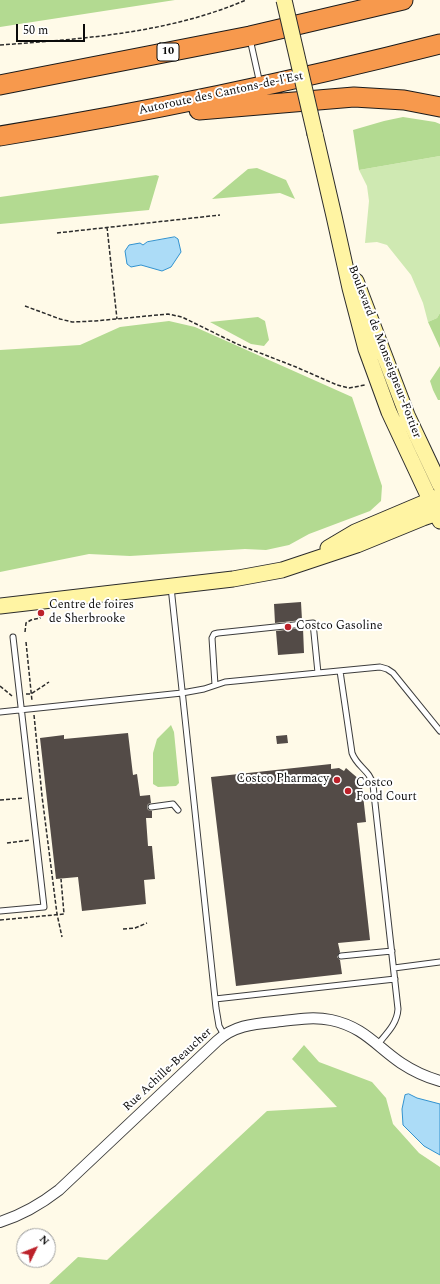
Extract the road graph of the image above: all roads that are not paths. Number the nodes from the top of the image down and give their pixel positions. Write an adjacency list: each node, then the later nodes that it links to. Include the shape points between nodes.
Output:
1 (284, 0): 12 (main road, Boulevard de Monseigneur-Fortier, bridge)
2 (369, 0): 4 (highway)
3 (403, 0): 4 (highway, 10)
4 (334, 17): 5 (highway, 10)
5 (250, 36): 7 (highway, 10); 8 (lane)
6 (440, 44): 8 (highway, Autoroute des Cantons-de-l'Est)
7 (1, 85)
8 (261, 86): 10 (highway, Autoroute des Cantons-de-l'Est)
9 (440, 107): 10 (highway, via 404,100 349,98)
10 (114, 117): 11 (highway, Autoroute des Cantons-de-l'Est)
11 (0, 136)
12 (334, 216): 13 (main road, Boulevard de Monseigneur-Fortier, via 392,378); 14 (main road, Boulevard de Monseigneur-Fortier, via 359,326 377,382 396,429)
13 (440, 485)
14 (437, 509): 15 (main road, via 357,545 275,571)
15 (171, 586): 16 (main road); 21 (lane)
16 (0, 606)
17 (14, 637): 22 (lane)
18 (340, 671): 19 (lane); 24 (lane, via 380,667 390,670); 28 (lane, via 352,753 357,764 371,778 373,785)
19 (318, 673): 20 (lane); 20 (lane, via 314,623 218,633 212,638)
20 (215, 685): 21 (lane)
21 (182, 692): 22 (lane); 33 (lane)
22 (22, 710): 23 (lane); 27 (lane, via 44,907)
23 (0, 712)
24 (440, 731)
25 (151, 807): 26 (lane, via 173,804)
26 (178, 810)
27 (0, 911)
28 (392, 950): 29 (lane); 31 (lane)
29 (342, 956)
30 (440, 962): 31 (lane)
31 (394, 968): 32 (lane)
32 (395, 979): 33 (lane); 35 (lane, via 398,1014 393,1026)
33 (216, 999): 34 (lane, via 219,1026)
34 (224, 1035): 35 (street, Rue Achille-Beaucher, via 233,1029 249,1025 316,1018 348,1025); 37 (street, Rue Achille-Beaucher, via 59,1190 25,1212)
35 (378, 1044): 36 (street, Rue Achille-Beaucher, via 407,1067)
36 (440, 1081)
37 (0, 1222)

